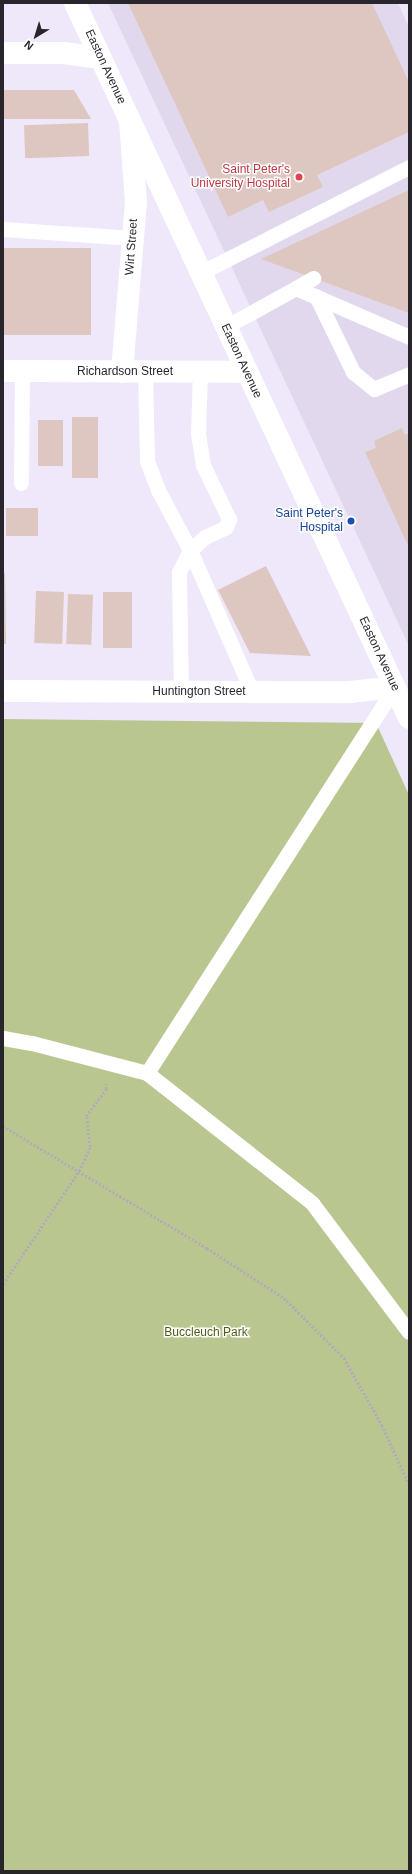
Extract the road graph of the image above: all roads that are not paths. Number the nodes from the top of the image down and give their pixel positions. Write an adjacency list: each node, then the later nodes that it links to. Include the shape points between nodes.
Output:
1 (75, 3): 3 (street, Easton Avenue)
2 (3, 53): 3 (street, via 64,53)
3 (101, 58): 4 (street, Easton Avenue)
4 (130, 122): 7 (street, Wirt Street, via 136,203); 8 (street, Easton Avenue)
5 (409, 167): 8 (lane)
6 (3, 229): 7 (lane)
7 (133, 238): 15 (street, Wirt Street)
8 (200, 273): 12 (street, Easton Avenue)
9 (313, 278): 10 (lane)
10 (296, 288): 11 (lane); 12 (lane)
11 (316, 296): 13 (lane); 19 (lane, via 353,372 374,389)
12 (225, 327): 18 (street, Easton Avenue)
13 (409, 337)
14 (12, 371): 15 (street, Richardson Street); 20 (lane)
15 (122, 372): 16 (street, Richardson Street)
16 (145, 372): 17 (street, Richardson Street); 21 (lane, via 147,461 158,490)
17 (200, 372): 18 (street, Richardson Street); 21 (lane, via 198,432 203,465 229,519 226,527 205,537)
18 (246, 372): 22 (street, Easton Avenue)
19 (409, 374)
20 (21, 483)
21 (190, 550): 24 (lane, via 179,572); 25 (lane)
22 (395, 687): 25 (street, Huntington Street, via 350,692); 26 (street, Easton Avenue); 28 (lane)
23 (3, 691): 24 (street, Huntington Street)
24 (181, 692): 25 (street, Huntington Street)
25 (252, 692)
26 (409, 718)
27 (3, 1038): 28 (lane)
28 (147, 1073): 29 (lane, via 312,1204)
29 (409, 1332)

